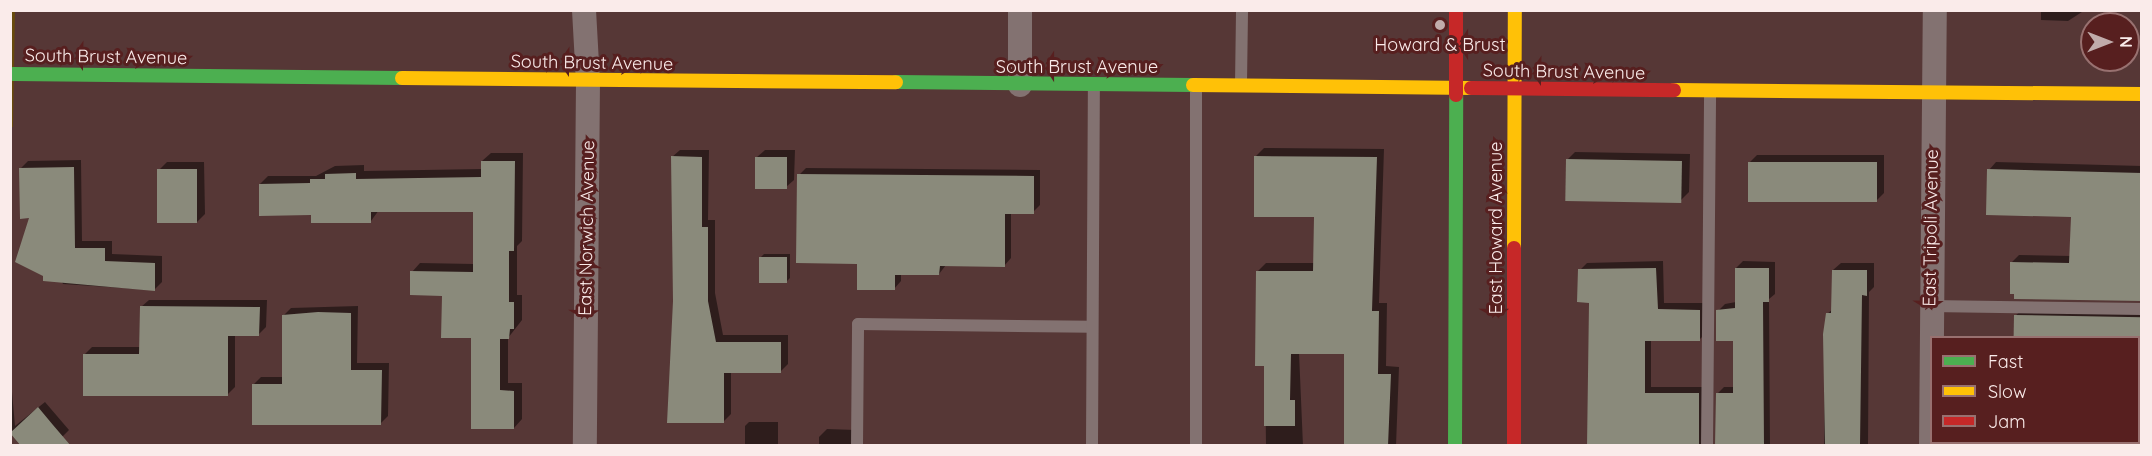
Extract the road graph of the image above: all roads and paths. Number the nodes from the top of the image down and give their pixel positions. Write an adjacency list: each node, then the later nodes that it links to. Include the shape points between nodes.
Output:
1 (584, 10): 8 (street, East Norwich Avenue)
2 (1020, 10): 9 (street)
3 (1242, 10): 12 (lane)
4 (1456, 10): 13 (street)
5 (1515, 10): 14 (street, East Howard Avenue)
6 (1935, 10): 15 (street, East Tripoli Avenue)
7 (13, 74): 8 (street, South Brust Avenue)
8 (588, 81): 9 (street, South Brust Avenue); 22 (street, East Norwich Avenue)
9 (1020, 85): 10 (street, South Brust Avenue)
10 (1094, 85): 11 (street, South Brust Avenue); 20 (lane)
11 (1196, 86): 12 (street, South Brust Avenue); 25 (lane)
12 (1242, 87): 13 (street, South Brust Avenue)
13 (1456, 88): 14 (street, South Brust Avenue); 26 (street)
14 (1515, 89): 16 (street, South Brust Avenue); 27 (street, East Howard Avenue)
15 (1933, 90): 16 (street, South Brust Avenue); 17 (street, South Brust Avenue); 18 (street, East Tripoli Avenue)
16 (1710, 93): 28 (lane)
17 (2142, 94)
18 (1930, 306): 19 (lane); 21 (street, East Tripoli Avenue)
19 (2142, 309)
20 (1092, 327): 23 (lane, via 858,324); 24 (lane)
21 (1930, 336)
22 (585, 446)
23 (857, 446)
24 (1092, 446)
25 (1196, 446)
26 (1455, 446)
27 (1514, 446)
28 (1707, 446)

